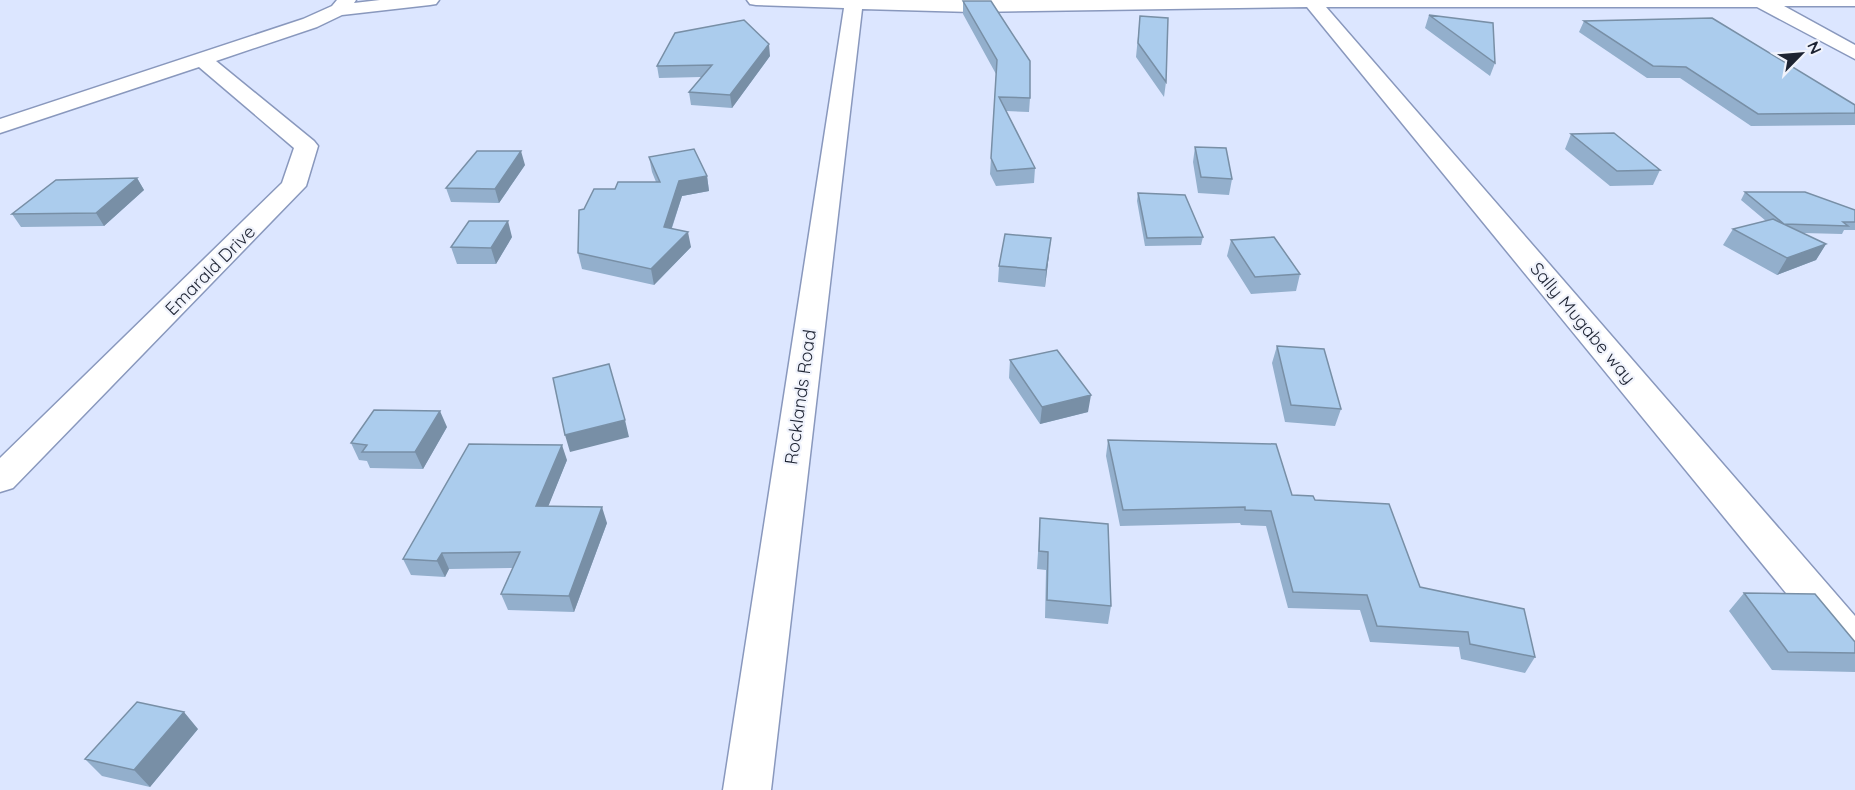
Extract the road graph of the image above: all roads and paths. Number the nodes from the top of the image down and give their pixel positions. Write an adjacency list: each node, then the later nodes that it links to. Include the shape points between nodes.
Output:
1 (430, 0): 10 (street)
2 (756, 0): 8 (street)
3 (1311, 1): 4 (street); 9 (street); 15 (street, Sally Mugabe way)
4 (1592, 1): 5 (street)
5 (1652, 1): 6 (street)
6 (1760, 1): 7 (street); 11 (street)
7 (1855, 1)
8 (854, 4): 9 (street); 16 (street, Rocklands Road)
9 (972, 4)
10 (343, 5): 12 (street, via 310,23)
11 (1855, 53)
12 (202, 59): 13 (street); 14 (street, Emarald Drive, via 306,146 294,186)
13 (0, 126)
14 (0, 479)
15 (1855, 646)
16 (747, 790)

